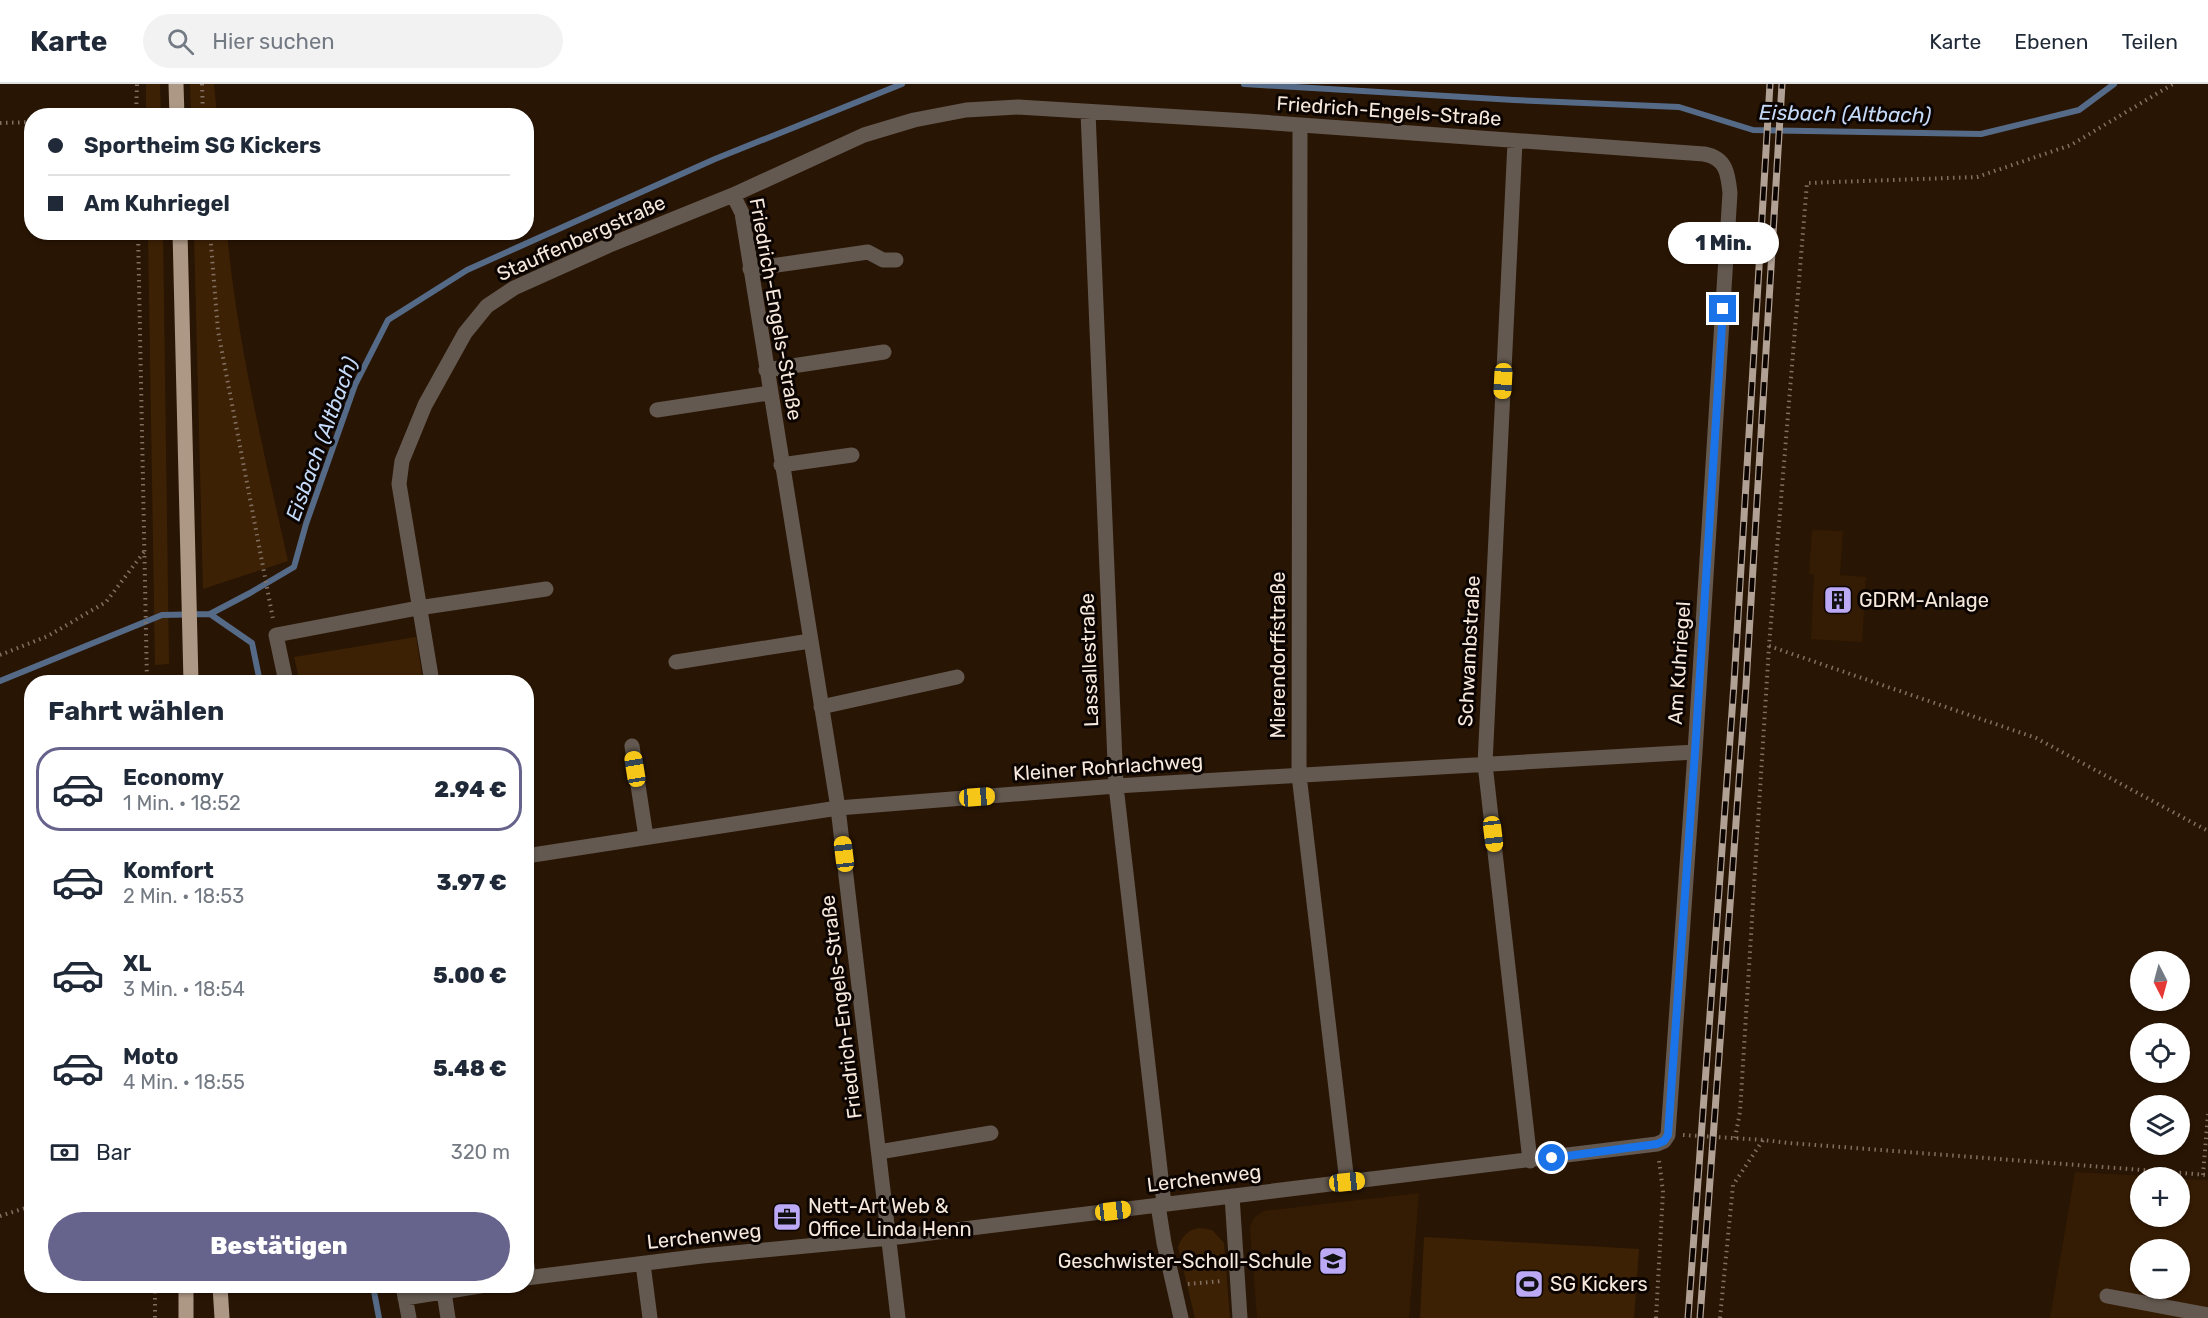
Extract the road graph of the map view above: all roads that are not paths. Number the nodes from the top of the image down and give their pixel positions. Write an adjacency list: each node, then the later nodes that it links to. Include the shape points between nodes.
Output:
1 (176, 84): 2 (main road)
2 (177, 108)
3 (1088, 112): 4 (street, Friedrich-Engels-Straße); 7 (street, Friedrich-Engels-Straße, via 1018,107 966,110 914,120 864,135); 30 (street, Lassallestraße)
4 (1300, 126): 5 (street, Friedrich-Engels-Straße); 29 (street, Mierendorffstraße)
5 (1515, 142): 6 (street, Friedrich-Engels-Straße, via 1715,156 1728,174); 28 (street, Schwambstraße)
6 (1730, 193): 27 (street, Am Kuhriegel)
7 (732, 195): 10 (street, Friedrich-Engels-Straße, via 741,213); 18 (street, Stauffenbergstraße, via 514,288 487,306 465,333 425,405 402,461 399,484)
8 (180, 240): 21 (main road)
9 (896, 260): 10 (street, via 883,260 868,252)
10 (750, 269): 12 (street, Friedrich-Engels-Straße)
11 (884, 352): 12 (street)
12 (766, 370): 13 (street, Friedrich-Engels-Straße)
13 (770, 393): 14 (street); 16 (street, Friedrich-Engels-Straße)
14 (657, 410)
15 (852, 455): 16 (street)
16 (781, 465): 19 (street, Friedrich-Engels-Straße)
17 (546, 589): 18 (street)
18 (418, 608): 22 (street, via 276,635); 23 (street, Stauffenbergstraße)
19 (810, 641): 20 (street); 25 (street, Friedrich-Engels-Straße)
20 (676, 662)
21 (192, 675)
22 (285, 675)
23 (431, 675)
24 (957, 677): 25 (street)
25 (821, 707): 31 (street, Friedrich-Engels-Straße)
26 (632, 746): 32 (street)
27 (1695, 752): 28 (street, Kleiner Rohrlachweg); 35 (street, Am Kuhriegel)
28 (1485, 765): 29 (street, Kleiner Rohrlachweg); 37 (street, Schwambstraße)
29 (1299, 775): 30 (street, Kleiner Rohrlachweg); 38 (street, Mierendorffstraße)
30 (1116, 786): 31 (street, Kleiner Rohrlachweg); 40 (street, Lassallestraße)
31 (838, 808): 32 (street, Kleiner Rohrlachweg); 36 (street, Friedrich-Engels-Straße)
32 (646, 837): 33 (street, Kleiner Rohrlachweg)
33 (534, 855)
34 (991, 1133): 36 (street)
35 (1662, 1140): 37 (street, Lerchenweg)
36 (879, 1152): 41 (street, Friedrich-Engels-Straße)
37 (1530, 1161): 38 (street, Lerchenweg)
38 (1347, 1182): 39 (street, Lerchenweg)
39 (1232, 1196): 40 (street, Lerchenweg); 57 (street)
40 (1161, 1205): 41 (street, Lerchenweg); 56 (street, Lassallestraße)
41 (890, 1238): 42 (street, Lerchenweg); 55 (street, Friedrich-Engels-Straße)
42 (643, 1264): 43 (street, Lerchenweg); 54 (street)
43 (534, 1276)
44 (186, 1293): 50 (main road)
45 (220, 1293): 51 (main road)
46 (404, 1293): 52 (street)
47 (444, 1293): 53 (street)
48 (2107, 1296): 49 (street)
49 (2208, 1315)
50 (186, 1318)
51 (222, 1318)
52 (409, 1318)
53 (448, 1318)
54 (650, 1318)
55 (898, 1318)
56 (1181, 1318)
57 (1240, 1318)

